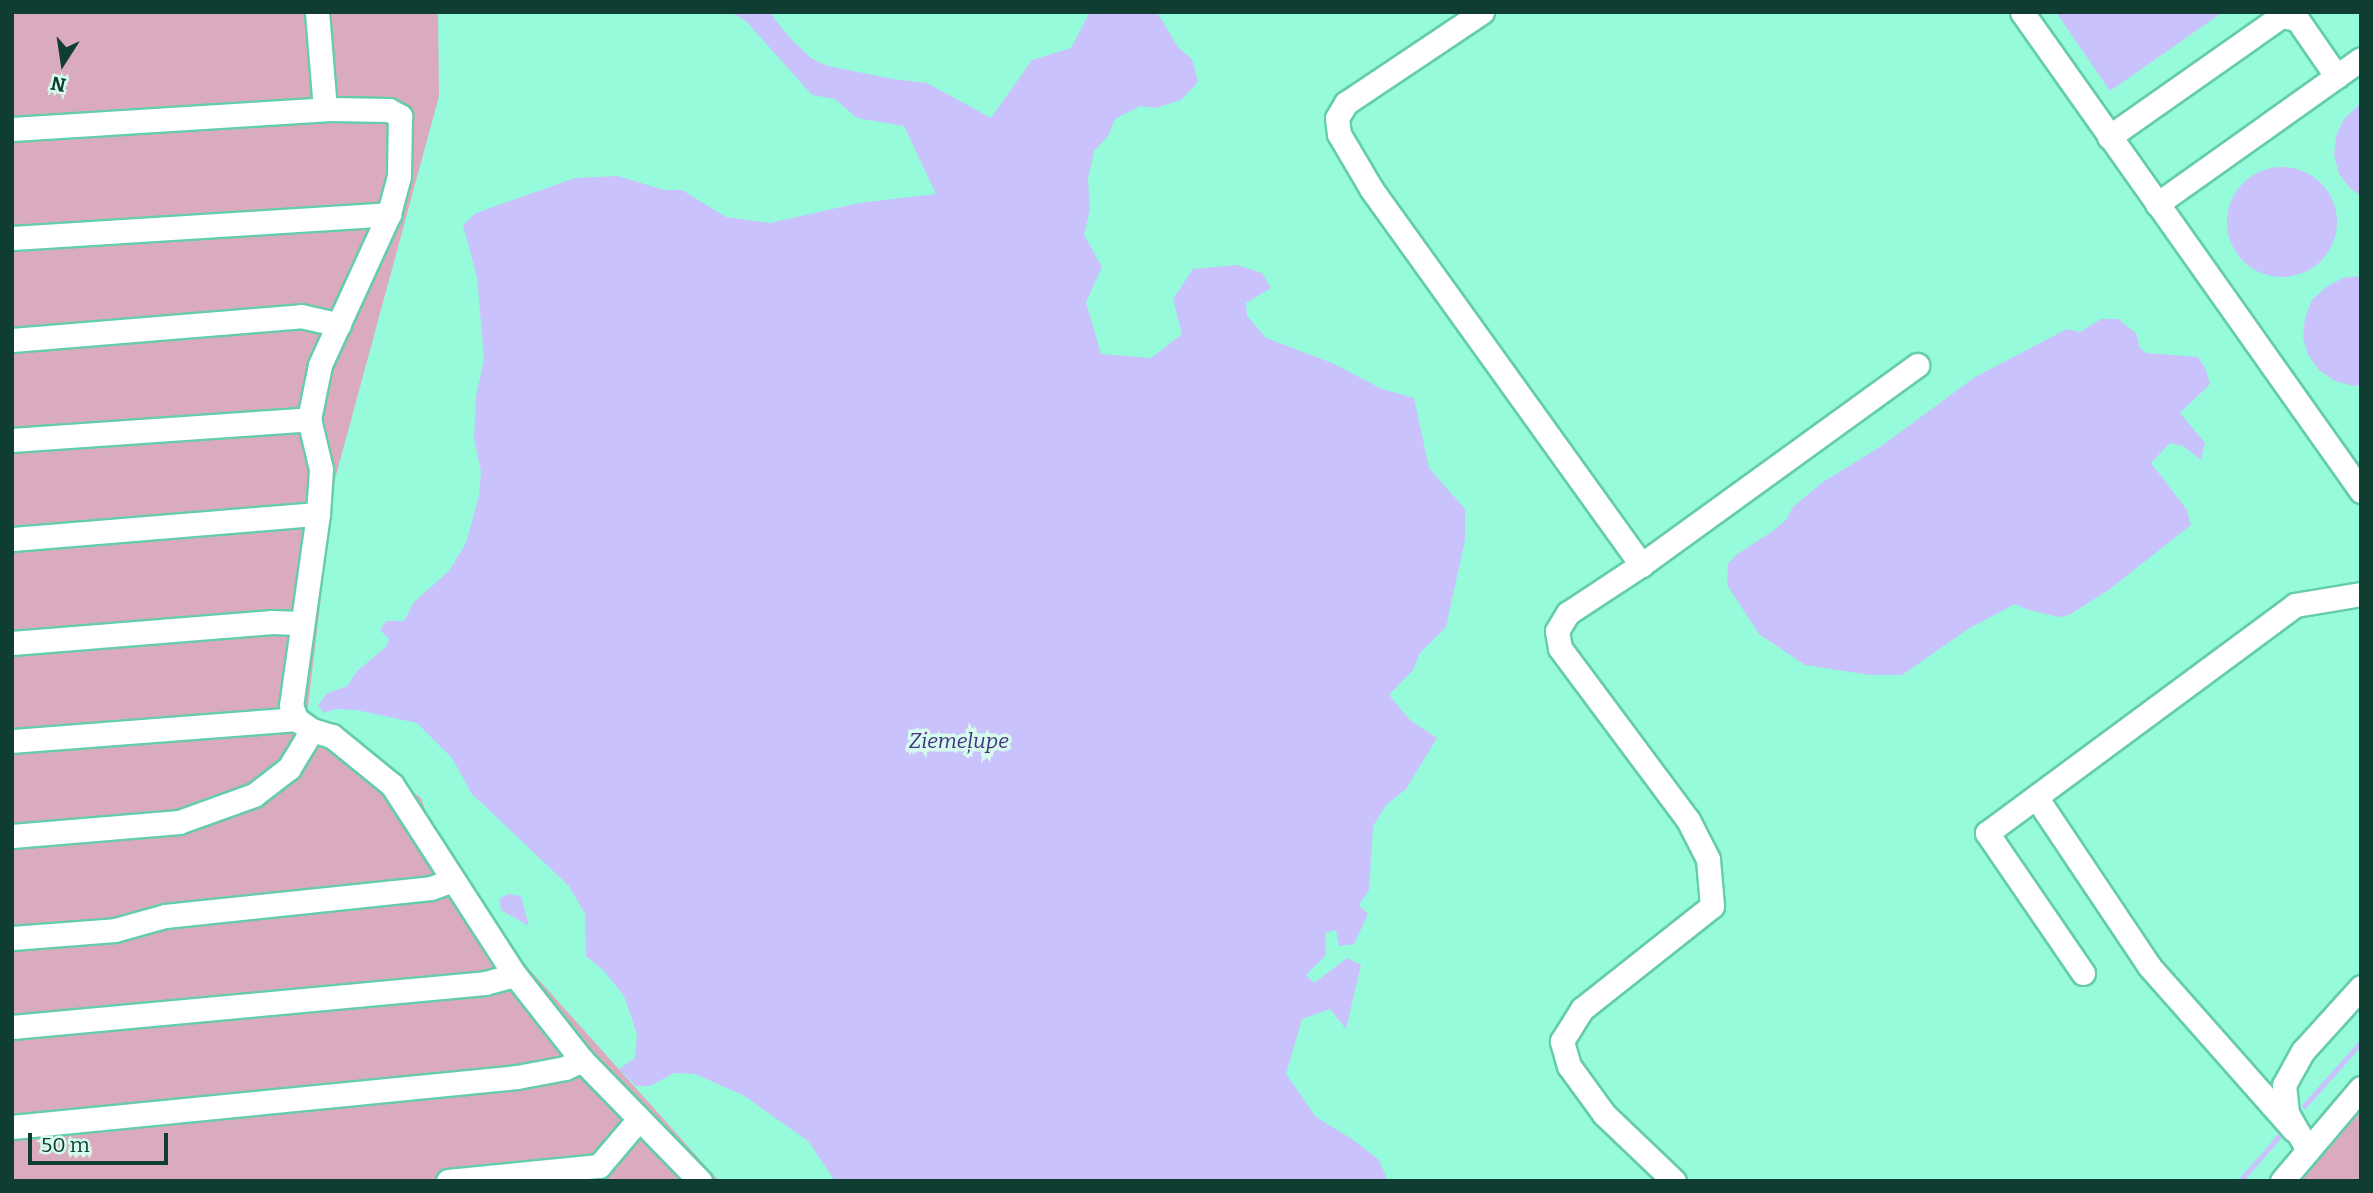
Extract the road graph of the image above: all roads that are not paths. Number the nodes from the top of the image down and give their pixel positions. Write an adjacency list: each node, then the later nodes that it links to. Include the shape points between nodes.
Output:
1 (317, 12): 6 (street)
2 (1482, 12): 20 (street, via 1346,103 1337,118 1339,134 1372,190)
3 (2022, 12): 8 (street)
4 (2361, 60): 5 (street)
5 (2337, 77): 8 (street, via 2297,19 2281,16); 9 (street)
6 (325, 109): 7 (street); 10 (street, via 389,110 400,116 399,176)
7 (12, 129)
8 (2109, 137): 9 (street)
9 (2157, 204): 17 (street)
10 (389, 214): 11 (street); 12 (street)
11 (12, 238)
12 (339, 325): 13 (street, via 301,316); 15 (street, via 320,365)
13 (12, 340)
14 (1917, 365): 20 (street)
15 (309, 419): 16 (street); 18 (street, via 321,470)
16 (12, 440)
17 (2361, 491)
18 (318, 514): 19 (street); 22 (street)
19 (12, 538)
20 (1641, 565): 42 (street, via 1568,613 1557,631 1560,648 1701,840 1708,859 1712,906 1582,1009 1562,1041 1569,1066 1604,1114)
21 (2361, 594): 26 (street, via 2295,605)
22 (300, 623): 23 (street); 24 (street, via 291,705)
23 (12, 643)
24 (304, 724): 25 (street); 27 (street, via 289,768 254,795 179,822); 28 (street, via 332,736 392,785)
25 (12, 741)
26 (2036, 797): 30 (street, via 1987,833); 38 (street, via 2149,966)
27 (12, 836)
28 (453, 880): 29 (street, via 431,888 165,916 116,930); 31 (street)
29 (12, 938)
30 (2083, 973)
31 (515, 975): 33 (street, via 485,983); 34 (street)
32 (2361, 987): 38 (street, via 2303,1051 2284,1085)
33 (12, 1027)
34 (582, 1060): 36 (street); 37 (street, via 517,1077)
35 (2361, 1088): 39 (street)
36 (639, 1119): 40 (street, via 599,1166); 41 (street)
37 (12, 1127)
38 (2294, 1130): 39 (street)
39 (2308, 1150): 43 (street)
40 (448, 1181)
41 (700, 1181)
42 (1674, 1181)
43 (2282, 1181)

